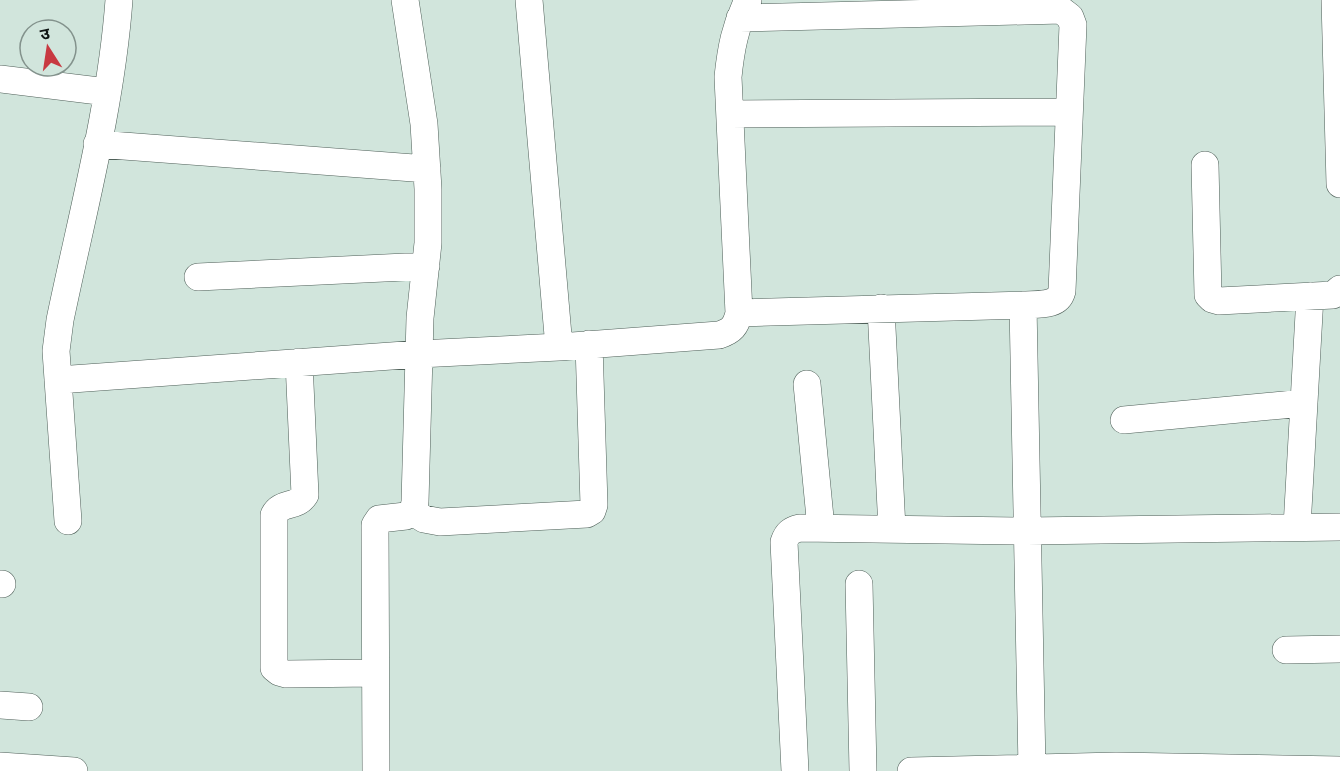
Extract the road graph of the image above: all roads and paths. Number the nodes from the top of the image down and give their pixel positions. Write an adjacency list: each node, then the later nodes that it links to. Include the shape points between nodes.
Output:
1 (119, 0): 7 (street)
2 (405, 0): 12 (street)
3 (529, 0): 22 (street)
4 (1335, 0): 13 (street)
5 (744, 9): 8 (street, via 1061,10 1073,25); 9 (street, via 732,43 728,77)
6 (0, 79): 7 (street)
7 (107, 92): 10 (street)
8 (1070, 112): 9 (street); 18 (street, via 1062,291 1054,302)
9 (730, 114): 20 (street)
10 (97, 144): 12 (street); 25 (street, via 60,320)
11 (1205, 165): 17 (street, via 1208,295 1219,301)
12 (427, 169): 14 (street)
13 (1340, 184)
14 (426, 266): 15 (street); 23 (street)
15 (198, 277)
16 (1340, 289): 17 (street, via 1333,295)
17 (1310, 296): 27 (street)
18 (1023, 305): 19 (street); 35 (street)
19 (881, 308): 20 (street); 34 (street)
20 (739, 313): 21 (street, via 730,332 719,335)
21 (589, 344): 22 (street); 29 (street, via 592,511 440,522)
22 (559, 347): 23 (street)
23 (419, 354): 24 (street); 29 (street)
24 (299, 362): 25 (street); 39 (street, via 305,495 302,500 277,509 274,515 274,668 286,674)
25 (58, 380): 30 (street)
26 (807, 384): 33 (street)
27 (1304, 403): 28 (street); 31 (street)
28 (1124, 420)
29 (413, 512): 39 (street, via 379,519 375,525)
30 (68, 521)
31 (1297, 527): 32 (street); 35 (street)
32 (1340, 527)
33 (821, 528): 34 (street); 47 (street, via 792,530 784,542)
34 (892, 529): 35 (street)
35 (1027, 531): 43 (street)
36 (859, 584): 48 (street)
37 (1340, 649): 38 (street)
38 (1286, 650)
39 (375, 674): 46 (street)
40 (0, 705): 41 (street)
41 (29, 707)
42 (17, 768): 45 (street)
43 (1017, 769): 44 (street, via 1116,766); 49 (street)
44 (1340, 770)
45 (74, 771)
46 (376, 771)
47 (795, 771)
48 (863, 771)
49 (912, 771)

